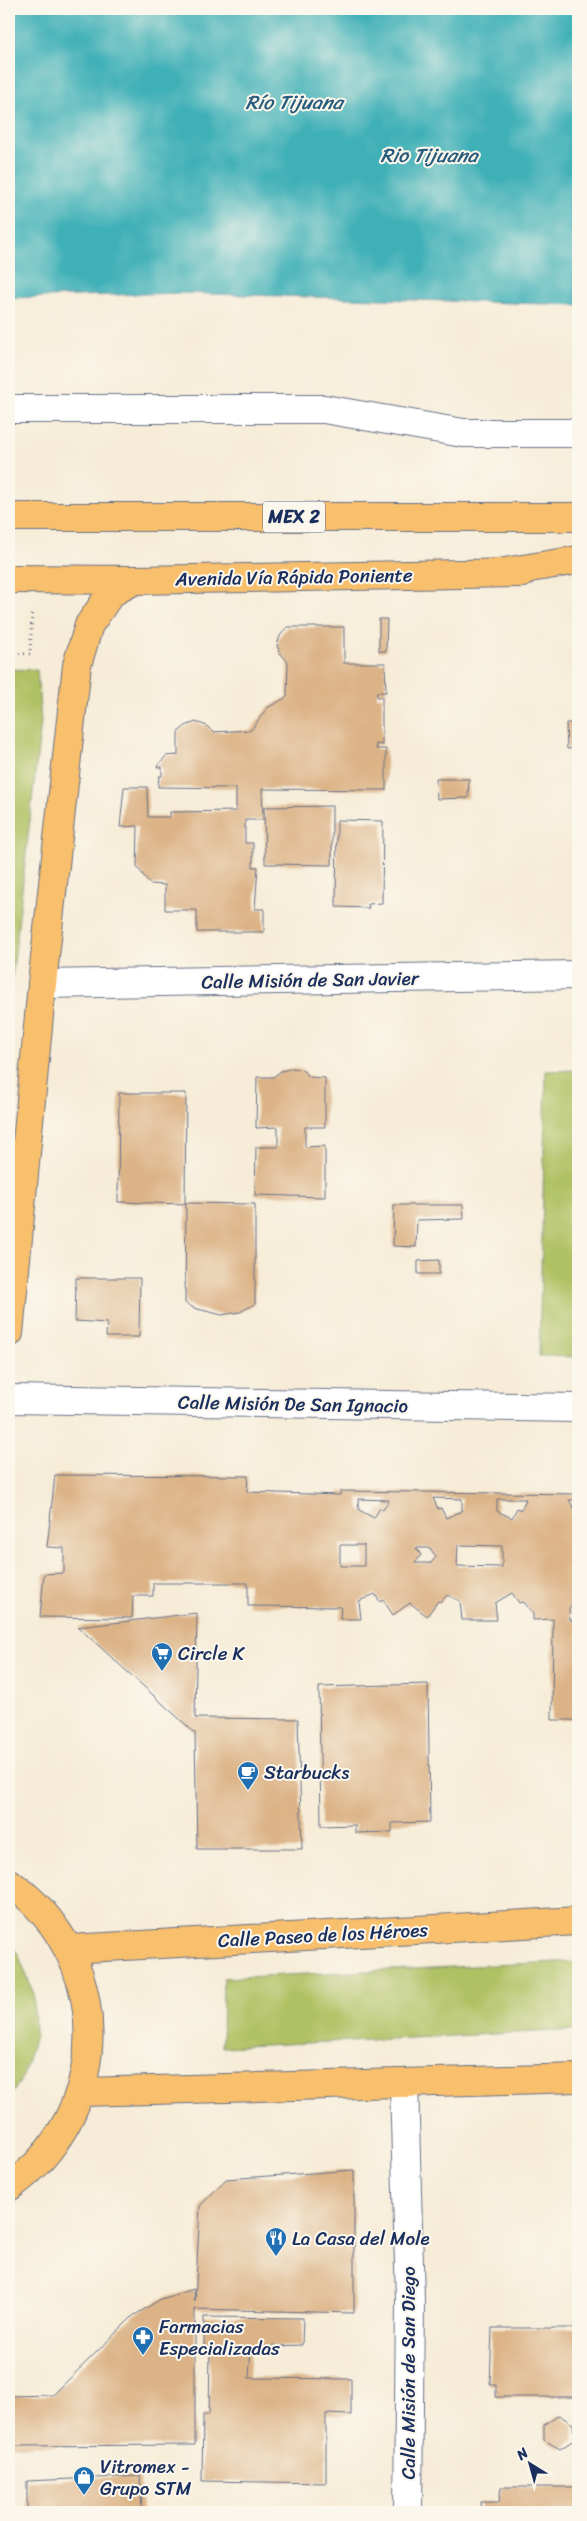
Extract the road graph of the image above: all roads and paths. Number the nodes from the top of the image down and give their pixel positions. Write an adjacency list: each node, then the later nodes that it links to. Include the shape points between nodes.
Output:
1 (9, 409): 2 (street, via 324,409 463,433)
2 (578, 433)
3 (9, 516): 4 (main road, MEX 2)
4 (578, 517)
5 (578, 560): 6 (main road)
6 (499, 573): 7 (main road, Avenida Vía Rápida Poniente); 9 (main road, Avenida Vía Rápida Poniente)
7 (578, 574)
8 (21, 579): 9 (main road, Avenida Vía Rápida Poniente); 10 (path, via 30,654)
9 (136, 580): 12 (main road, via 111,593 89,625 77,665)
10 (9, 653)
11 (578, 975): 12 (street, Calle Misión de San Javier)
12 (42, 984): 13 (main road)
13 (9, 1333)
14 (9, 1399): 15 (street, Calle Misión De San Ignacio)
15 (578, 1408)
16 (9, 1883): 18 (main road, via 47,1917)
17 (578, 1921): 18 (main road, Calle Paseo de los Héroes)
18 (69, 1949): 21 (main road, via 83,1984 89,2020 89,2056)
19 (578, 2078): 20 (main road)
20 (404, 2084): 21 (main road); 23 (street, Calle Misión de San Diego, via 410,2300)
21 (81, 2092): 22 (main road, via 60,2137 27,2174)
22 (9, 2187)
23 (408, 2512)

